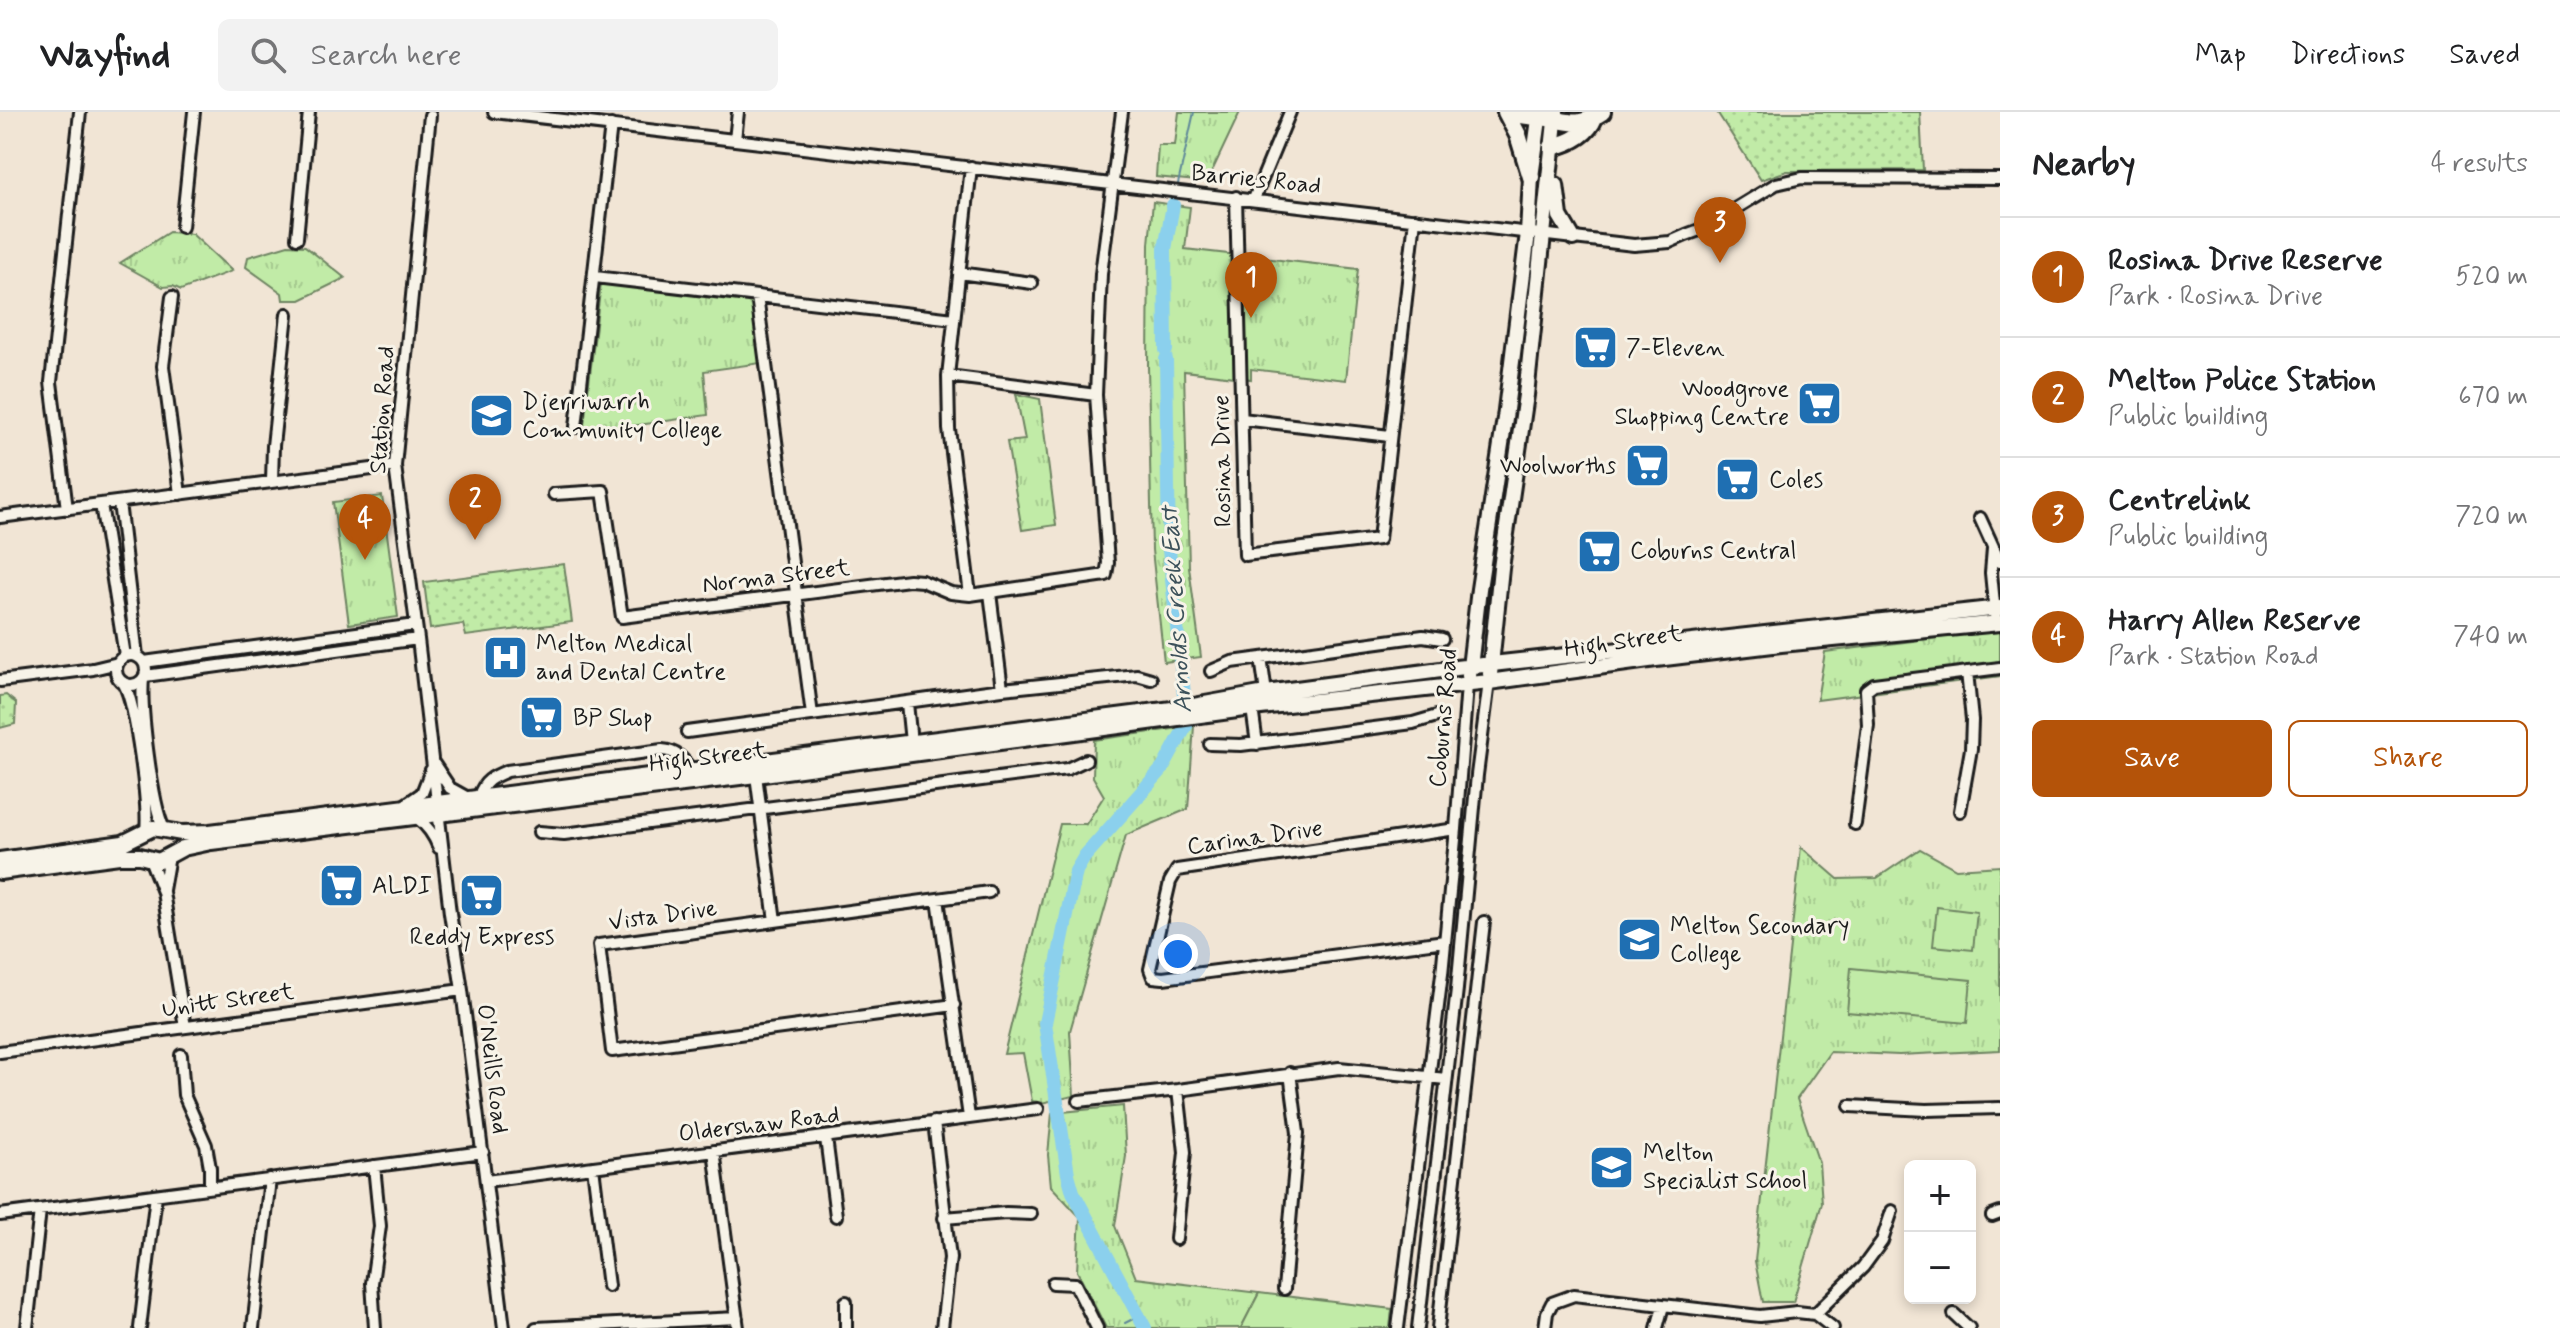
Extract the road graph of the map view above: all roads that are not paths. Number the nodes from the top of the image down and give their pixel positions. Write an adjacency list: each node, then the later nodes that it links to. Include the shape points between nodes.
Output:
1 (80, 112): 51 (street, via 51,382)
2 (194, 112): 24 (street)
3 (309, 112): 27 (street)
4 (494, 112): 13 (street, Barries Road)
5 (738, 112): 14 (street)
6 (1122, 112): 20 (street)
7 (1290, 112): 22 (street)
8 (1506, 112): 18 (highway)
9 (1513, 112): 12 (highway)
10 (431, 113): 43 (street, Station Road)
11 (1598, 114): 12 (highway, via 1578,124); 15 (highway, via 1580,135)
12 (1548, 115): 15 (main road, Coburns Road); 18 (main road, Coburns Road)
13 (611, 125): 14 (street, Barries Road); 30 (street)
14 (735, 140): 16 (street, Barries Road)
15 (1552, 147): 17 (main road, Coburns Road)
16 (971, 167): 20 (street, Barries Road); 29 (street)
17 (1549, 170): 26 (main road, Coburns Road); 28 (main road, via 1560,216)
18 (1531, 177): 25 (main road, Coburns Road)
19 (2000, 179): 28 (street, Barries Road, via 1802,178 1776,184 1670,242 1634,245)
20 (1113, 183): 21 (street, Barries Road); 38 (street, via 1101,274)
21 (1236, 197): 22 (street, Barries Road); 40 (street, Rosina Drive)
22 (1254, 199): 23 (street, Barries Road)
23 (1415, 219): 25 (street, Barries Road); 42 (street, Rosina Drive)
24 (182, 227)
25 (1528, 233): 26 (street, Barries Road); 37 (main road, Coburns Road)
26 (1544, 236): 28 (street, Barries Road); 39 (main road, Coburns Road)
27 (297, 238)
28 (1573, 238)
29 (959, 273): 31 (street); 35 (street)
30 (595, 277): 32 (street); 41 (street)
31 (1032, 283)
32 (757, 296): 35 (street); 57 (street)
33 (172, 297): 47 (street, via 163,366)
34 (287, 314): 45 (street)
35 (954, 319): 36 (street)
36 (948, 376): 38 (street); 58 (street, via 949,429)
37 (1508, 394): 39 (main road); 67 (main road, Coburns Road)
38 (1096, 395): 56 (street, Norma Street, via 1106,575)
39 (1525, 399): 66 (main road, Coburns Road)
40 (1242, 419): 42 (street); 42 (street, Rosina Drive, via 1245,555 1379,539)
41 (576, 427)
42 (1390, 436)
43 (395, 466): 44 (street); 46 (street, Station Road)
44 (379, 468): 45 (street); 46 (street)
45 (272, 481): 47 (street)
46 (398, 482): 60 (street, Station Road)
47 (180, 494): 49 (street)
48 (554, 494): 57 (street, Norma Street, via 603,491 622,617)
49 (119, 502): 50 (street); 64 (street)
50 (101, 504): 51 (street); 65 (street)
51 (67, 509): 52 (street)
52 (0, 517)
53 (1980, 518): 54 (street)
54 (1993, 549): 55 (street); 59 (street)
55 (2000, 562)
56 (990, 593): 58 (street, Norma Street); 78 (street)
57 (796, 595): 58 (street, Norma Street, via 909,580); 82 (street)
58 (970, 595)
59 (1998, 616): 66 (main road, High Street); 76 (main road, High Street)
60 (415, 625): 61 (street, Station Road); 64 (street)
61 (418, 639): 72 (street); 89 (street, Station Road)
62 (1442, 639): 63 (street, via 1423,636)
63 (1261, 658): 70 (street); 79 (street)
64 (140, 659): 65 (street); 72 (street, via 147,669)
65 (121, 660): 69 (street); 74 (street)
66 (1491, 665): 67 (main road, High Street); 76 (main road, Coburns Road)
67 (1470, 667): 77 (main road, Coburns Road); 79 (main road, High Street)
68 (2000, 668): 71 (street)
69 (93, 669): 74 (street); 75 (street)
70 (1211, 671)
71 (1967, 672): 96 (street, via 1971,749); 98 (street, via 1874,684 1866,690 1868,725)
72 (144, 678): 74 (street, via 135,685); 99 (street, via 157,810)
73 (1151, 679): 78 (street, High Street, via 1137,675)
74 (120, 680): 102 (street, via 132,704 147,812)
75 (0, 681)
76 (1489, 682): 77 (main road, High Street); 115 (street, Coburns Road)
77 (1467, 685): 79 (main road, High Street); 100 (street, Coburns Road)
78 (1002, 689): 81 (street, High Street)
79 (1267, 699): 80 (main road, High Street)
80 (1252, 702): 86 (street); 87 (main road, High Street)
81 (907, 703): 82 (street, High Street); 87 (street)
82 (812, 715): 84 (street, High Street)
83 (1437, 716): 86 (street)
84 (687, 732)
85 (1210, 744): 86 (street)
86 (1257, 744)
87 (913, 747): 90 (main road, High Street)
88 (1086, 760): 95 (street, via 1067,769)
89 (433, 763): 92 (street, via 447,784); 93 (street, via 422,793); 94 (street, Station Road)
90 (756, 769): 91 (main road, High Street); 94 (main road, High Street); 95 (street)
91 (691, 770): 92 (main road, High Street); 92 (street, High Street, via 682,757 662,750 507,771 491,778)
92 (473, 797): 94 (main road, High Street)
93 (397, 808): 94 (main road, High Street); 99 (main road, High Street, via 210,832)
94 (438, 808): 97 (main road, High Street); 106 (street, O'Neills Road)
95 (760, 810): 101 (street, via 564,834); 111 (street)
96 (1960, 811)
97 (417, 818): 103 (main road, High Street, via 201,844); 106 (street, via 434,836)
98 (1855, 824)
99 (165, 829): 102 (main road); 103 (main road)
100 (1456, 829): 113 (street, Coburns Road); 113 (street, Carina Drive, via 1177,870 1150,969 1153,977 1163,978)
101 (539, 832)
102 (145, 833): 104 (main road, via 143,848); 105 (main road, via 110,845)
103 (170, 855): 104 (main road, via 159,861); 108 (street)
104 (149, 858): 107 (main road, via 119,856); 108 (street)
105 (0, 860)
106 (444, 861): 114 (street, O'Neills Road)
107 (0, 872)
108 (163, 892): 118 (street)
109 (989, 892): 110 (street, Vista Drive)
110 (938, 899): 111 (street, Vista Drive); 117 (street)
111 (775, 921): 117 (street, Vista Drive, via 599,945 612,1051)
112 (1484, 922): 116 (street)
113 (1445, 941): 122 (street, Coburns Road)
114 (462, 990): 118 (street, Unitt Street); 133 (street, O'Neills Road)
115 (1455, 1000): 116 (street); 123 (street, Coburns Road)
116 (1475, 1004): 143 (street)
117 (954, 1005): 129 (street)
118 (185, 1027): 119 (street, Unitt Street)
119 (0, 1052)
120 (181, 1055): 138 (street, via 184,1095 206,1145)
121 (1290, 1073): 122 (street, via 1351,1067); 124 (street); 153 (street, via 1298,1133)
122 (1428, 1076): 123 (street); 170 (street, Coburns Road)
123 (1446, 1079): 147 (street, Coburns Road)
124 (1178, 1090): 125 (street); 148 (street, via 1185,1152)
125 (1079, 1101)
126 (1850, 1106): 127 (street)
127 (2000, 1108)
128 (1038, 1109): 129 (street, Oldershaw Road)
129 (969, 1117): 130 (street, Oldershaw Road)
130 (934, 1122): 131 (street, Oldershaw Road); 146 (street)
131 (826, 1138): 132 (street, Oldershaw Road); 145 (street)
132 (714, 1151): 135 (street, Oldershaw Road); 159 (street)
133 (483, 1152): 134 (street); 137 (street, O'Neills Road)
134 (374, 1166): 136 (street); 164 (street, via 380,1226 372,1283)
135 (593, 1167): 137 (street, Oldershaw Road); 152 (street)
136 (270, 1179): 138 (street); 163 (street)
137 (486, 1181): 165 (street, O'Neills Road)
138 (210, 1187): 139 (street)
139 (156, 1195): 140 (street); 162 (street)
140 (40, 1210): 144 (street); 161 (street)
141 (1892, 1211): 156 (street, via 1882,1241 1863,1267)
142 (1031, 1214): 146 (street)
143 (1451, 1214): 147 (street); 150 (street)
144 (0, 1215)
145 (836, 1216)
146 (944, 1218): 168 (street, via 950,1258)
147 (1429, 1233): 149 (street, Coburns Road)
148 (1176, 1239)
149 (1426, 1258): 150 (street); 171 (street, Coburns Road)
150 (1443, 1280): 172 (street)
151 (1053, 1283): 169 (street, via 1075,1284)
152 (608, 1286)
153 (1284, 1289)
154 (846, 1302): 167 (street)
155 (1663, 1306): 158 (street); 173 (street, via 1574,1295 1552,1303); 174 (street)
156 (1815, 1314): 158 (street, via 1797,1312); 175 (street)
157 (1954, 1314): 176 (street)
158 (1760, 1322)
159 (737, 1323): 160 (street)
160 (616, 1326): 166 (street)
161 (27, 1328)
162 (140, 1328)
163 (253, 1328)
164 (375, 1328)
165 (504, 1328)
166 (536, 1328)
167 (846, 1328)
168 (942, 1328)
169 (1097, 1328)
170 (1398, 1328)
171 (1418, 1328)
172 (1438, 1328)
173 (1545, 1328)
174 (1657, 1328)
175 (1833, 1328)
176 (1969, 1328)

